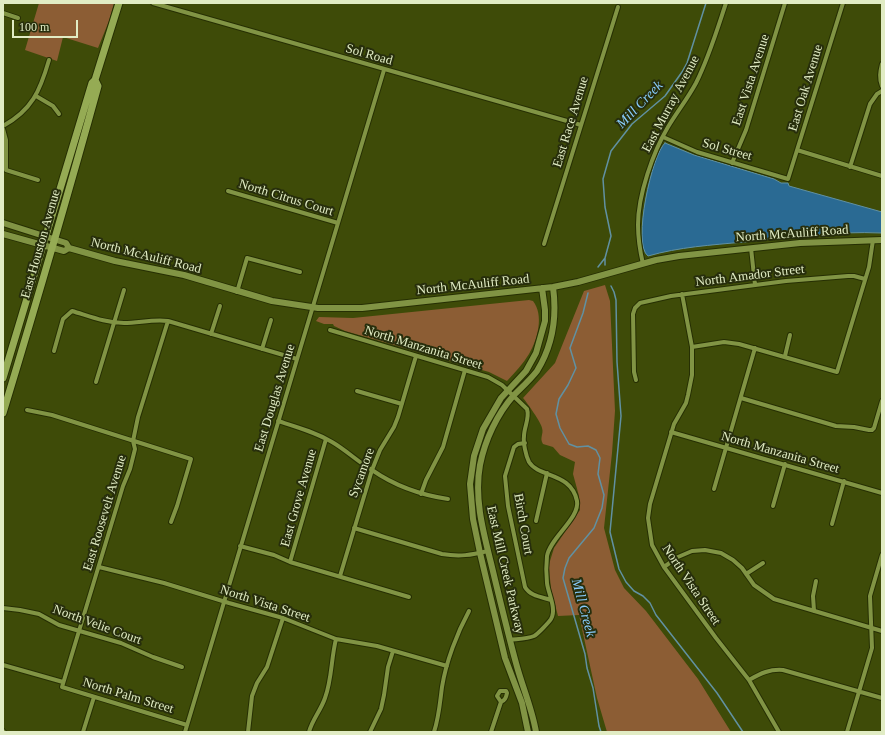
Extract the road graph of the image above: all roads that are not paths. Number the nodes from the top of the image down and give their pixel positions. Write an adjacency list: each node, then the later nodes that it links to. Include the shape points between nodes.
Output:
1 (119, 3): 12 (main road, East Houston Avenue)
2 (153, 3): 11 (street, Sol Road)
3 (726, 3): 19 (street, East Murray Avenue, via 701,72)
4 (785, 3): 21 (street, East Vista Avenue, via 746,130)
5 (843, 3): 20 (street, East Oak Avenue)
6 (618, 7): 17 (street, East Race Avenue)
7 (3, 13): 8 (street)
8 (18, 18)
9 (49, 60): 15 (street)
10 (882, 64): 13 (street)
11 (384, 70): 17 (street, Sol Road); 28 (street, East Douglas Avenue)
12 (95, 80): 30 (main road, East Houston Avenue); 31 (main road, East Houston Avenue, via 98,86)
13 (882, 86)
14 (882, 90): 22 (street, via 870,104)
15 (36, 96): 16 (street, via 53,106); 18 (street, via 22,113)
16 (59, 114)
17 (581, 125): 34 (street, East Race Avenue)
18 (3, 127): 25 (street, via 6,140 6,170)
19 (663, 137): 21 (street, Sol Street, via 685,148); 39 (street, East Murray Avenue, via 653,159 640,208 638,233)
20 (797, 150): 22 (street); 24 (street, East Oak Avenue)
21 (732, 162): 24 (street, Sol Street)
22 (850, 167): 23 (street)
23 (882, 176)
24 (788, 179)
25 (38, 180)
26 (228, 191): 28 (street, North Citrus Court)
27 (3, 223): 30 (street, North McAuliff Road)
28 (338, 224): 49 (street, East Douglas Avenue)
29 (3, 234): 35 (street, North McAuliff Road)
30 (46, 236): 31 (street, North McAuliff Road); 35 (main road, East Houston Avenue)
31 (55, 239): 36 (main road, East Houston Avenue); 37 (street, North McAuliff Road, via 66,243)
32 (873, 240): 33 (street, North McAuliff Road); 38 (street, North McAuliff Road); 41 (street)
33 (882, 240)
34 (544, 244)
35 (43, 245): 36 (street, North McAuliff Road); 64 (main road, East Houston Avenue)
36 (53, 248): 37 (street, North McAuliff Road, via 64,251); 74 (main road, East Houston Avenue)
37 (69, 248): 46 (street, North McAuliff Road, via 115,261 184,275)
38 (751, 248): 39 (street, North McAuliff Road, via 679,256); 42 (street)
39 (643, 264): 43 (street, North McAuliff Road)
40 (300, 272): 46 (street, via 247,258)
41 (866, 279): 42 (street, North Amador Street, via 848,276); 61 (street, via 837,372)
42 (755, 285): 47 (street, North Amador Street)
43 (553, 287): 44 (street, North McAuliff Road); 69 (street, East Mill Creek Parkway, via 555,308 548,349 536,371)
44 (542, 288): 49 (street, North McAuliff Road, via 362,308); 67 (street, East Mill Creek Parkway, via 545,321 540,343 526,371)
45 (124, 290): 51 (street)
46 (237, 292): 49 (street, North McAuliff Road, via 279,303)
47 (682, 294): 56 (street, North Vista Street); 65 (street, North Amador Street, via 640,303 635,308 633,314)
48 (220, 306): 54 (street)
49 (313, 308): 62 (street, East Douglas Avenue)
50 (271, 320): 58 (street)
51 (114, 322): 52 (street); 59 (street, via 72,311 63,319); 66 (street)
52 (168, 322): 54 (street); 78 (street, East Roosevelt Avenue)
53 (330, 330): 60 (street, North Manzanita Street)
54 (212, 334): 58 (street)
55 (790, 336): 61 (street)
56 (692, 348): 57 (street, via 724,342); 76 (street, North Vista Street, via 690,389)
57 (755, 348): 61 (street); 70 (street)
58 (262, 349): 62 (street)
59 (54, 351)
60 (416, 356): 63 (street, North Manzanita Street); 72 (street, Sycamore)
61 (785, 356)
62 (297, 360): 75 (street, East Douglas Avenue)
63 (466, 370): 67 (street, North Manzanita Street, via 494,380); 86 (street, via 443,447)
64 (3, 378)
65 (636, 380)
66 (96, 382)
67 (507, 390): 69 (street, North Manzanita Street); 96 (street, East Mill Creek Parkway, via 483,429 471,469 470,499)
68 (357, 391): 72 (street)
69 (514, 396): 79 (street, North Manzanita Street, via 528,412); 95 (street, East Mill Creek Parkway, via 494,425 480,464 478,503)
70 (741, 398): 71 (street, via 836,426 872,430); 80 (street)
71 (882, 401)
72 (402, 404): 82 (street, Sycamore, via 394,427)
73 (27, 410): 78 (street, via 52,415)
74 (3, 413)
75 (278, 422): 77 (street); 94 (street, East Douglas Avenue)
76 (672, 432): 80 (street, North Manzanita Street); 101 (street, North Vista Street, via 648,518 652,545)
77 (326, 439): 82 (street); 98 (street, East Grove Avenue)
78 (133, 441): 91 (street, via 191,459); 100 (street, East Roosevelt Avenue, via 135,449 130,469)
79 (525, 443): 83 (street, North Manzanita Street, via 530,463); 106 (street, Birch Court, via 514,447 505,476 508,506 525,587 531,594)
80 (726, 448): 81 (street, North Manzanita Street); 85 (street)
81 (785, 464): 84 (street, North Manzanita Street); 89 (street)
82 (372, 470): 86 (street, via 397,485); 93 (street, Sycamore)
83 (547, 473): 90 (street); 106 (street, North Manzanita Street, via 564,481 574,493 577,502 573,516 552,544 547,556 547,579)
84 (844, 481): 87 (street, North Manzanita Street); 92 (street)
85 (714, 489)
86 (421, 494): 88 (street)
87 (882, 494)
88 (448, 499)
89 (773, 506)
90 (536, 521)
91 (171, 522)
92 (832, 524)
93 (354, 528): 96 (street, via 442,554 464,556); 103 (street, Sycamore)
94 (240, 546): 98 (street); 107 (street, East Douglas Avenue)
95 (488, 551): 96 (street); 116 (street, East Mill Creek Parkway)
96 (480, 553): 136 (street, East Mill Creek Parkway, via 505,658 522,703)
97 (882, 555): 112 (street, via 870,596)
98 (290, 562): 103 (street)
99 (763, 563): 102 (street)
100 (99, 567): 107 (street, North Vista Street, via 164,583); 113 (street, East Roosevelt Avenue)
101 (664, 567): 102 (street, via 678,557 705,550 721,553 733,560); 121 (street, North Vista Street)
102 (746, 574): 110 (street, via 754,585 774,599)
103 (340, 576): 105 (street)
104 (816, 581): 110 (street)
105 (408, 596)
106 (551, 600): 116 (street, North Manzanita Street, via 551,619 535,636)
107 (224, 602): 111 (street, North Vista Street); 128 (street, East Douglas Avenue)
108 (3, 608): 113 (street, North Velie Court, via 31,612)
109 (469, 611): 119 (street, via 459,629)
110 (814, 611): 112 (street)
111 (284, 618): 115 (street, North Vista Street); 131 (street, via 267,667 252,696)
112 (871, 628): 114 (street); 124 (street, via 872,648)
113 (80, 630): 120 (street, North Velie Court); 122 (street, East Roosevelt Avenue)
114 (882, 631)
115 (336, 640): 117 (street, North Vista Street); 132 (street, via 330,684)
116 (510, 640): 137 (street, East Mill Creek Parkway)
117 (393, 651): 119 (street, North Vista Street); 133 (street, via 381,709)
118 (3, 664): 122 (street)
119 (447, 666): 134 (street)
120 (182, 667)
121 (749, 680): 124 (street, via 773,669 783,670); 138 (street, North Vista Street)
122 (63, 682): 123 (street, East Roosevelt Avenue)
123 (62, 687): 125 (street, North Palm Street)
124 (859, 692): 126 (street); 139 (street)
125 (94, 697): 128 (street, North Palm Street); 129 (street)
126 (882, 698)
127 (500, 702): 135 (street)
128 (187, 724): 130 (street, East Douglas Avenue)
129 (83, 732)
130 (185, 732)
131 (248, 732)
132 (309, 732)
133 (370, 732)
134 (434, 732)
135 (491, 732)
136 (528, 732)
137 (536, 732)
138 (779, 732)
139 (847, 732)

